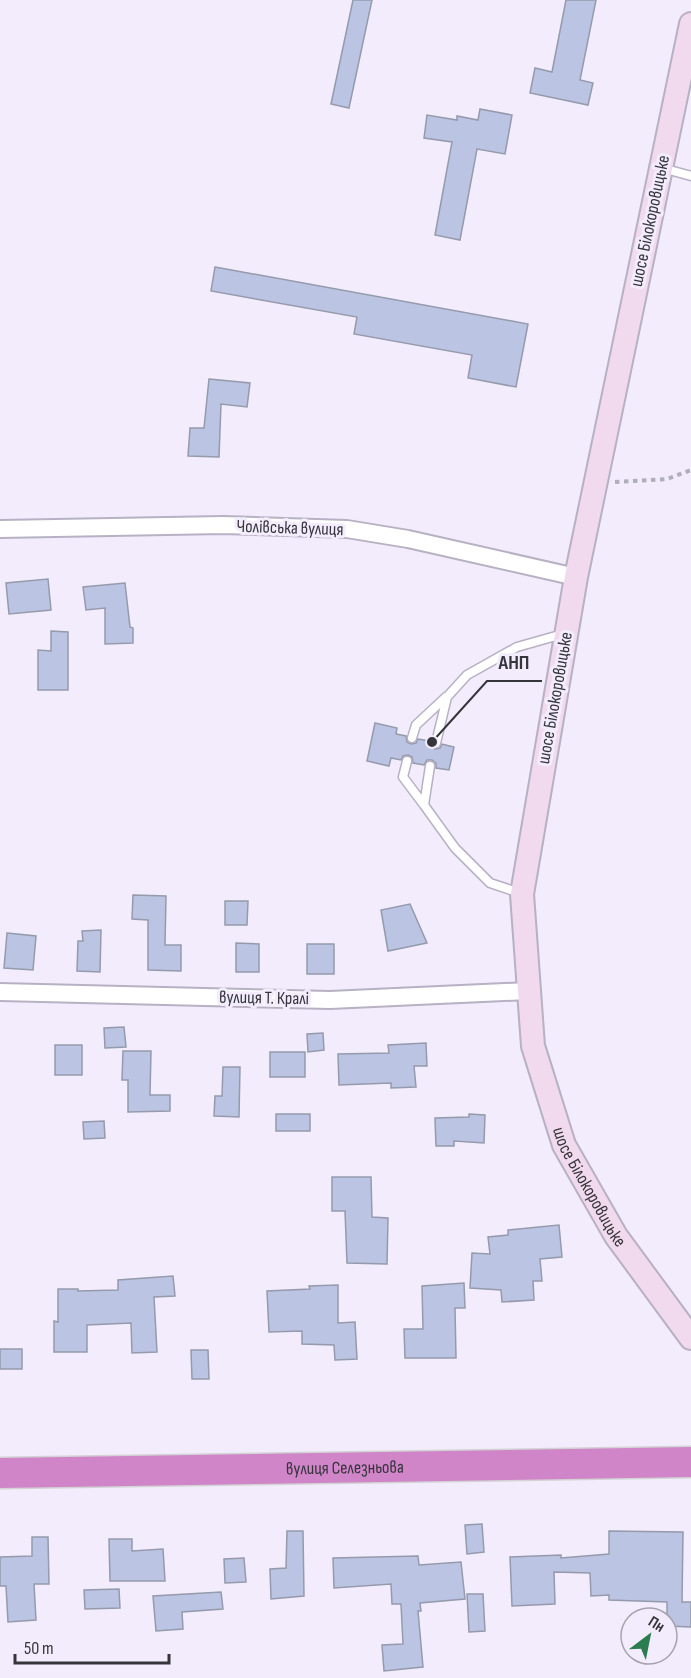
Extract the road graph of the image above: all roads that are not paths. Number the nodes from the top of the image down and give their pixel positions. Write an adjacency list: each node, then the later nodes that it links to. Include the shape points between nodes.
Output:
1 (691, 24): 2 (main road, шосе Білокоровицьке)
2 (661, 167): 3 (lane); 5 (main road, шосе Білокоровицьке)
3 (691, 176)
4 (0, 529): 5 (street, Чолівська вулиця, via 223,525 347,529)
5 (576, 578): 6 (main road, шосе Білокоровицьке)
6 (567, 633): 7 (lane, via 517,647 467,675); 13 (main road, шосе Білокоровицьке)
7 (447, 697): 8 (lane, via 416,725); 9 (lane)
8 (412, 738)
9 (436, 743)
10 (407, 761): 12 (lane, via 404,777)
11 (430, 766): 12 (lane)
12 (424, 805): 13 (lane, via 455,848 490,883)
13 (522, 894): 14 (main road, шосе Білокоровицьке)
14 (528, 991): 15 (street, вулиця Т. Кралі, via 330,1000); 16 (main road, шосе Білокоровицьке, via 533,1046 564,1145 616,1236)
15 (0, 992)
16 (691, 1338)
17 (691, 1462): 18 (highway, вулиця Селезньова)
18 (0, 1473)

